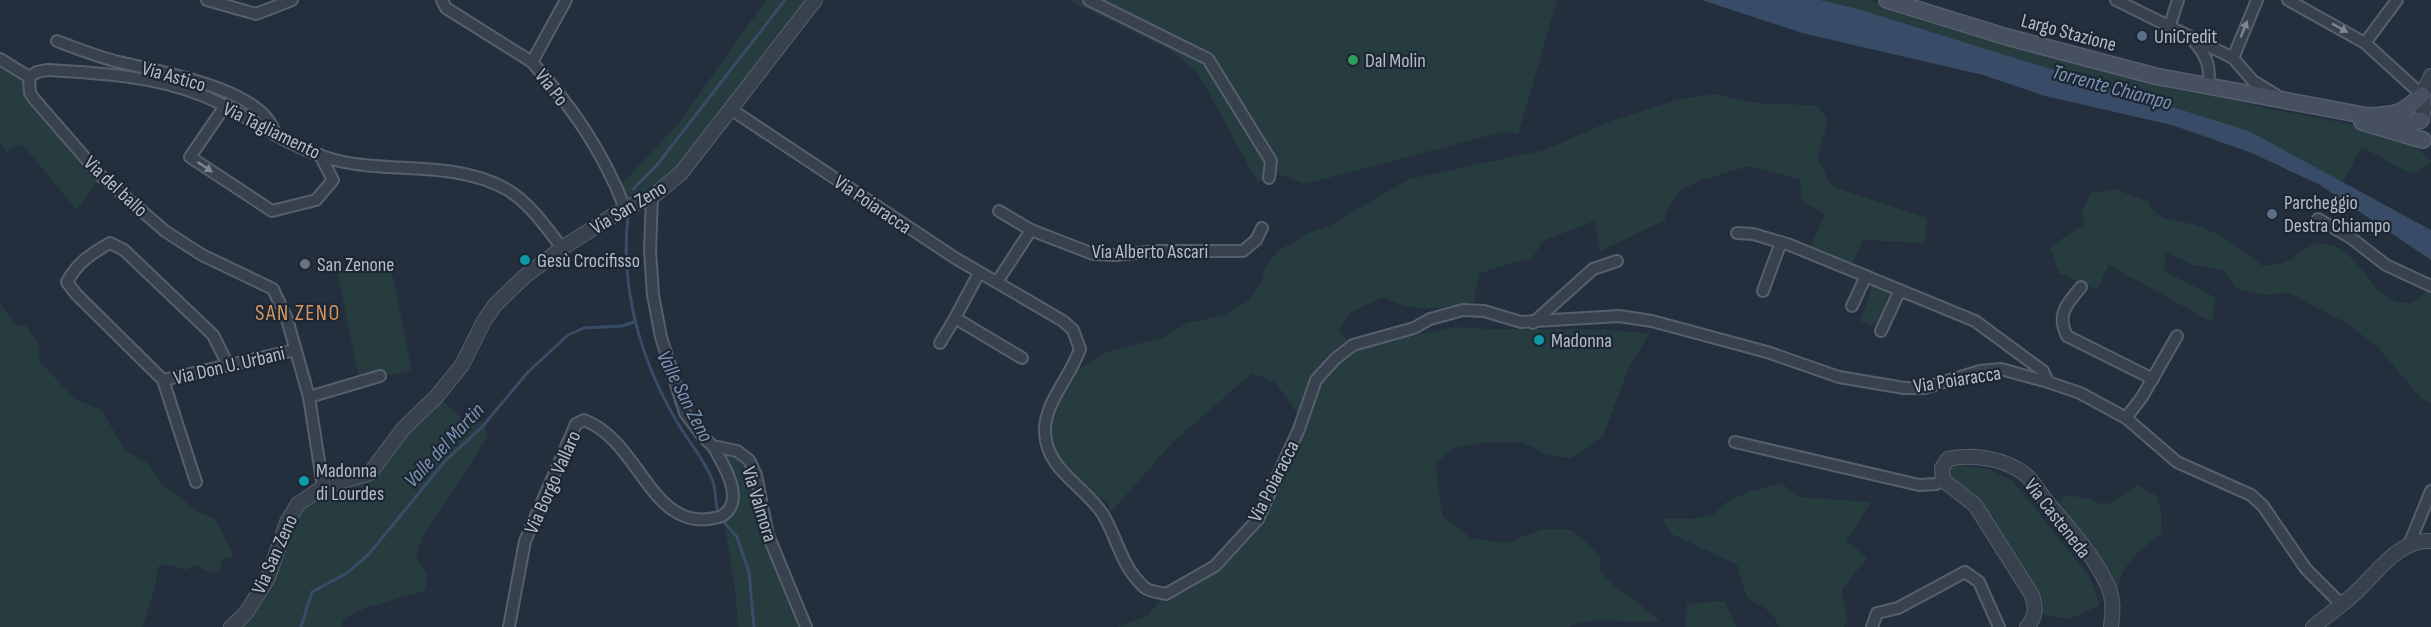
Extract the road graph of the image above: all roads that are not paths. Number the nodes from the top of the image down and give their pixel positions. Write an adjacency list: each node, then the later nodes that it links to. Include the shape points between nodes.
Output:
1 (207, 0): 2 (street, via 256,14)
2 (292, 0)
3 (442, 0): 19 (street, Via Po, via 446,8)
4 (566, 0): 19 (street)
5 (814, 0): 25 (street, Via San Zeno)
6 (1089, 0): 31 (street, via 1208,60 1271,161)
7 (1887, 0): 22 (main road, Largo Stazione, via 2007,37)
8 (2116, 0): 13 (street)
9 (2178, 0): 13 (street)
10 (2257, 0): 17 (street, one-way to 10)
11 (2288, 0): 16 (street, one-way to 16)
12 (2397, 0): 16 (street)
13 (2170, 25): 14 (street)
14 (2192, 38): 17 (street); 22 (street, via 2208,58)
15 (57, 41): 28 (street, Via Astico, via 92,54 188,77 220,90 258,109 273,124)
16 (2365, 43): 21 (street)
17 (2233, 58): 23 (street, via 2267,92)
18 (0, 59): 20 (street)
19 (532, 62): 33 (street, Via Po, via 593,139)
20 (29, 77): 24 (street, Via Tagliamento, via 47,70 152,80); 55 (street, Via del ballo, via 30,93 35,100 101,176 165,231 202,255 273,289)
21 (2429, 84): 26 (main road, Largo Stazione, via 2406,110 2396,115); 27 (street)
22 (2208, 87): 23 (main road, Largo Stazione); 29 (main road, Largo Stazione, via 2244,99 2381,126)
23 (2291, 101): 26 (main road, Largo Stazione)
24 (225, 106): 28 (street, Via Tagliamento); 30 (street, one-way to 30, via 190,157 272,211 316,200 333,180)
25 (732, 110): 32 (street, Via San Zeno, via 681,173); 42 (street, Via Poiaracca)
26 (2368, 116): 27 (main road, Largo Stazione, via 2399,123)
27 (2426, 117): 29 (main road, via 2419,128)
28 (275, 135): 30 (street, Via Tagliamento)
29 (2427, 143)
30 (320, 155): 40 (street, Via Tagliamento, via 354,163 470,175 506,189 534,214)
31 (1269, 178)
32 (652, 197): 33 (street, Via San Zeno); 65 (street, via 651,275 661,337 685,413)
33 (625, 208): 40 (street, Via San Zeno)
34 (999, 211): 37 (street, Via Alberto Ascari)
35 (2318, 219): 45 (street, via 2386,265)
36 (1262, 228): 37 (street, Via Alberto Ascari, via 1256,240 1243,251 1115,255 1093,254)
37 (1031, 230): 44 (street)
38 (1737, 232): 39 (street)
39 (1781, 242): 43 (street); 48 (street)
40 (562, 248): 68 (street, Via San Zeno, via 495,305 462,365 403,429 370,473)
41 (1617, 261): 51 (street, via 1593,269)
42 (979, 273): 44 (street, Via Poiaracca); 50 (street)
43 (1866, 276): 47 (street); 49 (street)
44 (997, 282): 51 (street, Via Poiaracca, via 1073,330 1080,348 1047,420 1049,452 1104,515 1125,566 1146,590 1166,594 1215,566 1258,519 1299,429 1316,380 1353,345 1463,310)
45 (2431, 286)
46 (2080, 287): 59 (street, via 2062,312 2061,324 2067,336)
47 (1900, 290): 52 (street); 61 (street, via 1975,321 2043,371)
48 (1763, 291)
49 (1852, 306)
50 (955, 318): 54 (street); 56 (street)
51 (1533, 323): 61 (street, Via Poiaracca, via 1619,316 1653,321 1767,352 1839,377 1904,388 1924,388 1980,371 2001,369)
52 (1881, 331)
53 (2177, 336): 59 (street)
54 (940, 343)
55 (295, 350): 57 (street, Via Don U. Urbani); 62 (street)
56 (1022, 358)
57 (228, 365): 60 (street, Via Don U. Urbani); 60 (street, via 213,335 124,250 110,243 80,263 67,282)
58 (380, 376): 62 (street)
59 (2153, 379): 63 (street)
60 (164, 380): 67 (street)
61 (2048, 382): 63 (street, Via Poiaracca, via 2080,393)
62 (309, 397): 68 (street)
63 (2126, 417): 72 (street, Via Poiaracca, via 2177,462 2251,495 2263,506 2306,569)
64 (1735, 442): 66 (street, via 1919,485)
65 (713, 446): 74 (street, Via Borgo Vallaro, via 733,490 734,502 724,516 706,521 684,518 668,509 620,445 598,425 584,420 576,424 525,541); 75 (street, Via Valmora, via 737,451 749,460 756,475 768,535)
66 (1942, 480): 78 (street, via 1975,505 2024,579 2036,607); 79 (street, Via Casteneda, via 1947,459 1959,456 2003,463 2026,475 2106,582 2113,601)
67 (196, 482)
68 (323, 487): 73 (street, Via San Zeno, via 291,513 268,578)
69 (2431, 491): 71 (street)
70 (2431, 540): 71 (street)
71 (2408, 547): 72 (street, via 2394,554)
72 (2341, 604): 80 (street)
73 (231, 627)
74 (509, 627)
75 (806, 627)
76 (1872, 627): 77 (street, via 1877,613 1898,608 1965,572 1979,582)
77 (1999, 627)
78 (2027, 627)
79 (2111, 627)
80 (2313, 627)

